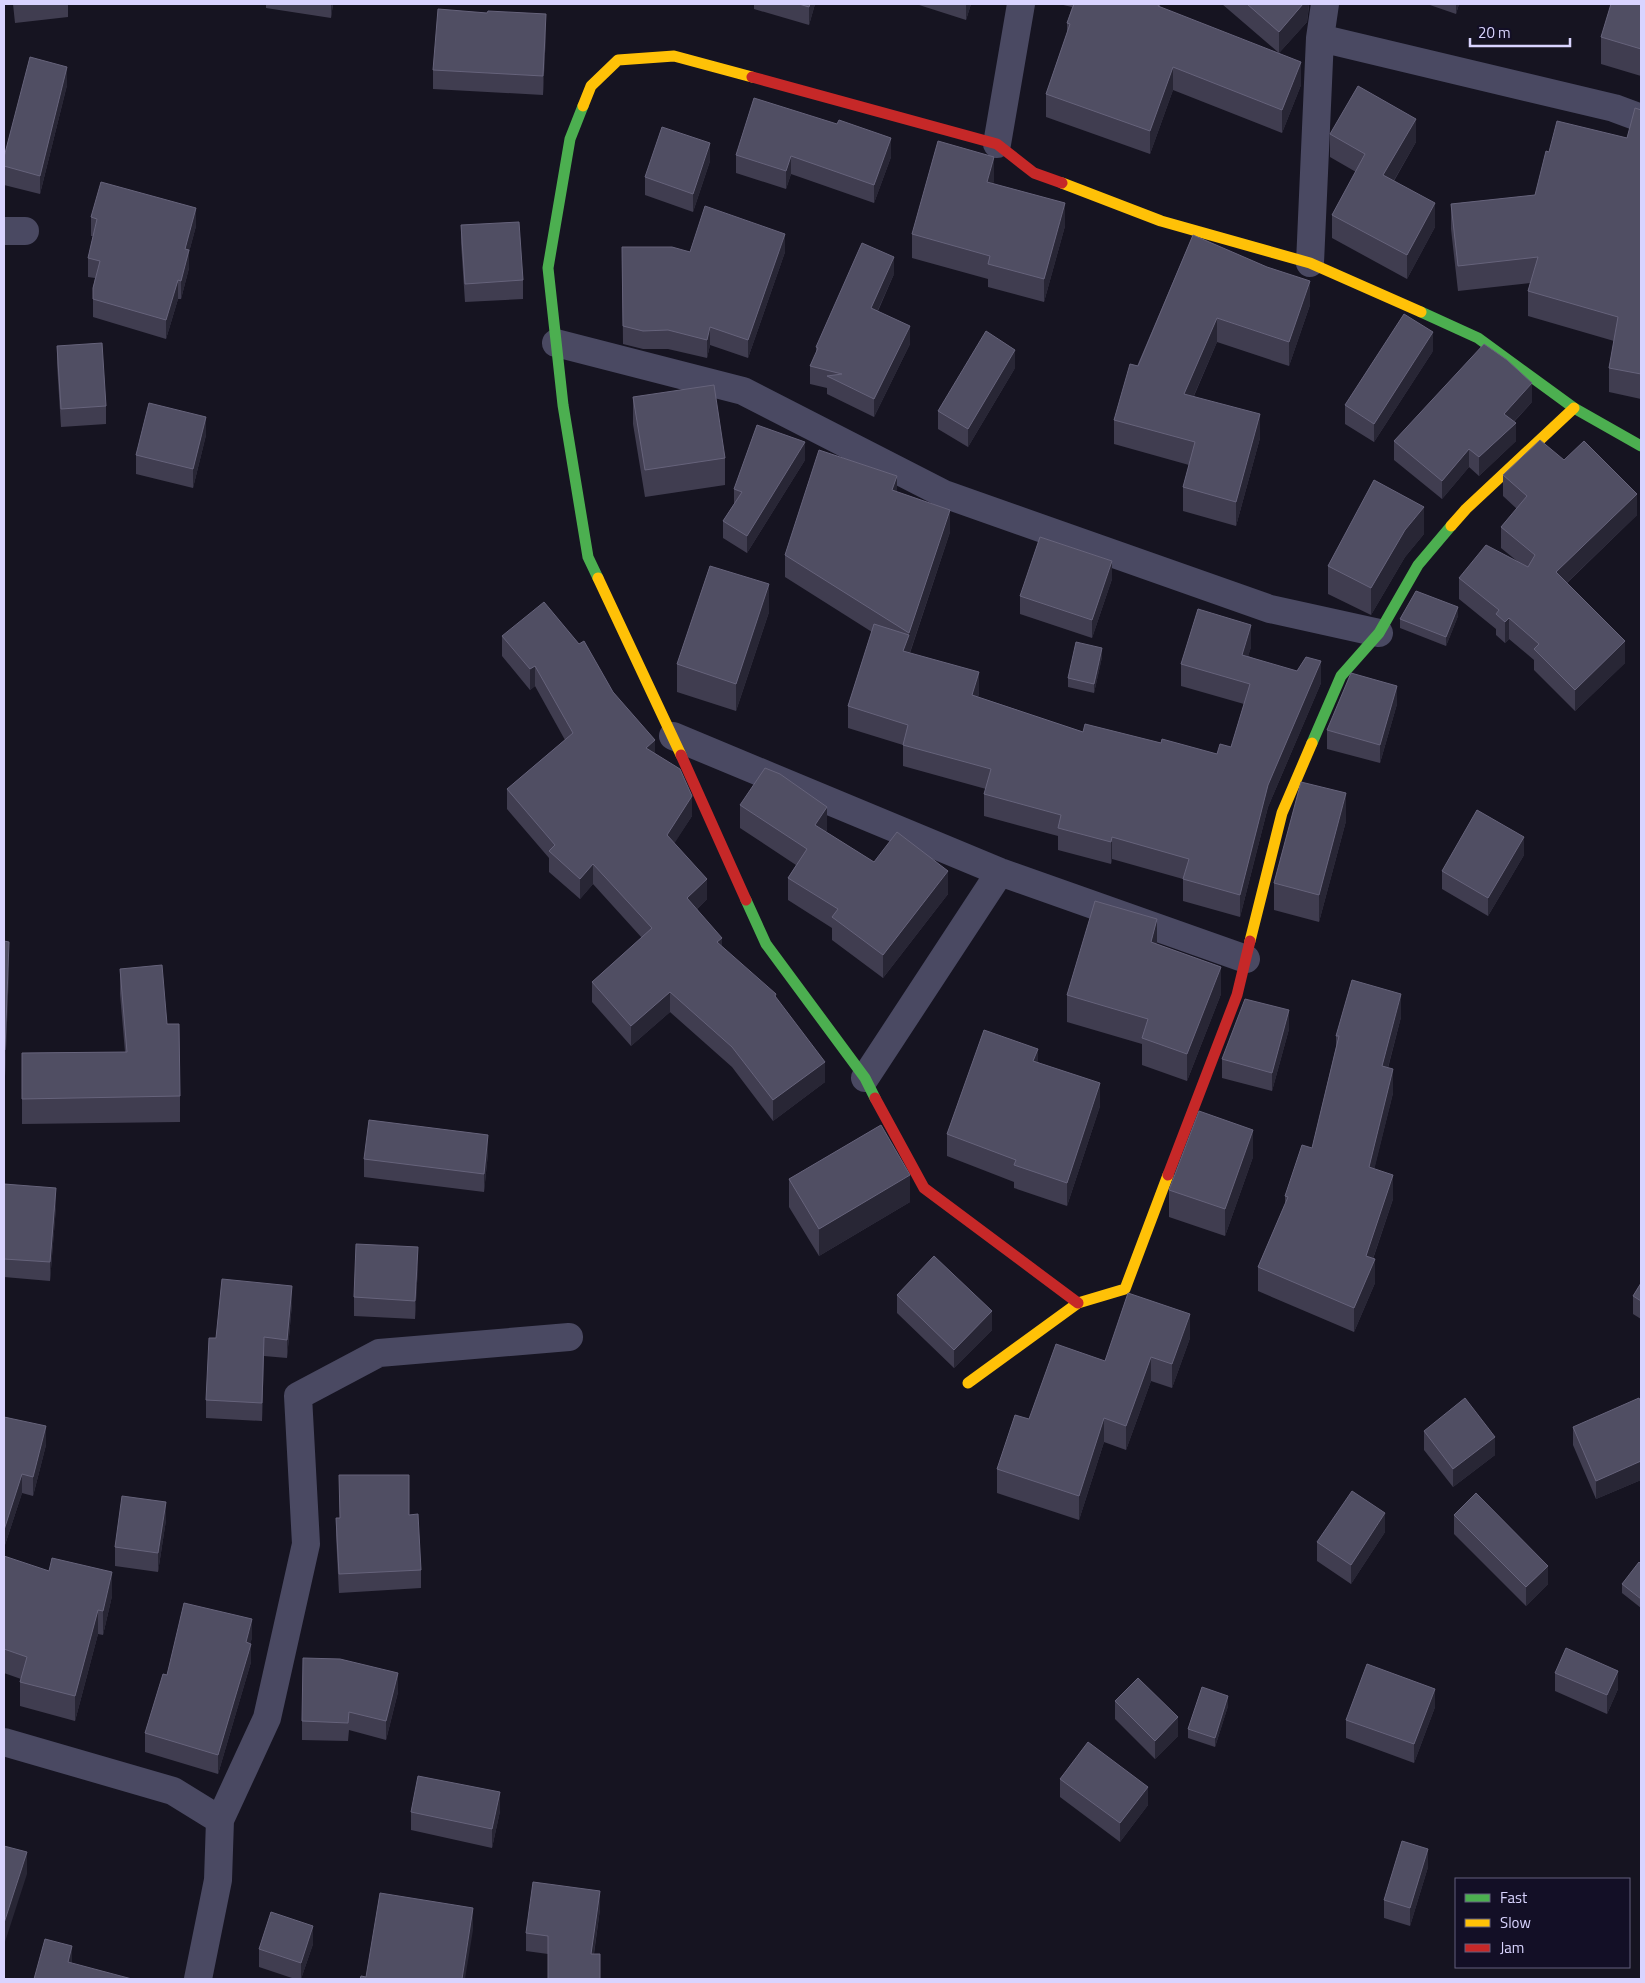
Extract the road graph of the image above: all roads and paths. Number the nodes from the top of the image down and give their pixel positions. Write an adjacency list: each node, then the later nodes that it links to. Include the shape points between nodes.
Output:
1 (1021, 4): 5 (street)
2 (1325, 4): 3 (street)
3 (1320, 38): 4 (street, via 1614,108); 6 (street)
4 (1641, 118)
5 (997, 144): 6 (street, via 1034,173 1052,180 1161,221); 7 (street, via 674,56 618,60 591,86 570,139 548,268)
6 (1310, 263): 8 (street, via 1478,338)
7 (556, 343): 10 (street, via 743,391 944,494 1270,609); 11 (street, via 588,557)
8 (1574, 408): 9 (street); 10 (street, via 1466,509 1418,565)
9 (1641, 446)
10 (1380, 633): 13 (street, via 1341,676 1282,813)
11 (673, 736): 12 (street); 14 (street, via 766,944)
12 (1000, 872): 13 (street); 14 (street)
13 (1246, 959): 15 (street, via 1236,995 1125,1289)
14 (865, 1078): 15 (street, via 924,1188)
15 (1078, 1303): 17 (street)
16 (570, 1337): 19 (street, via 379,1353 298,1396 306,1544 267,1718)
17 (968, 1383)
18 (4, 1742): 19 (street, via 173,1791)
19 (220, 1820): 20 (street, via 218,1880)
20 (198, 1979)

